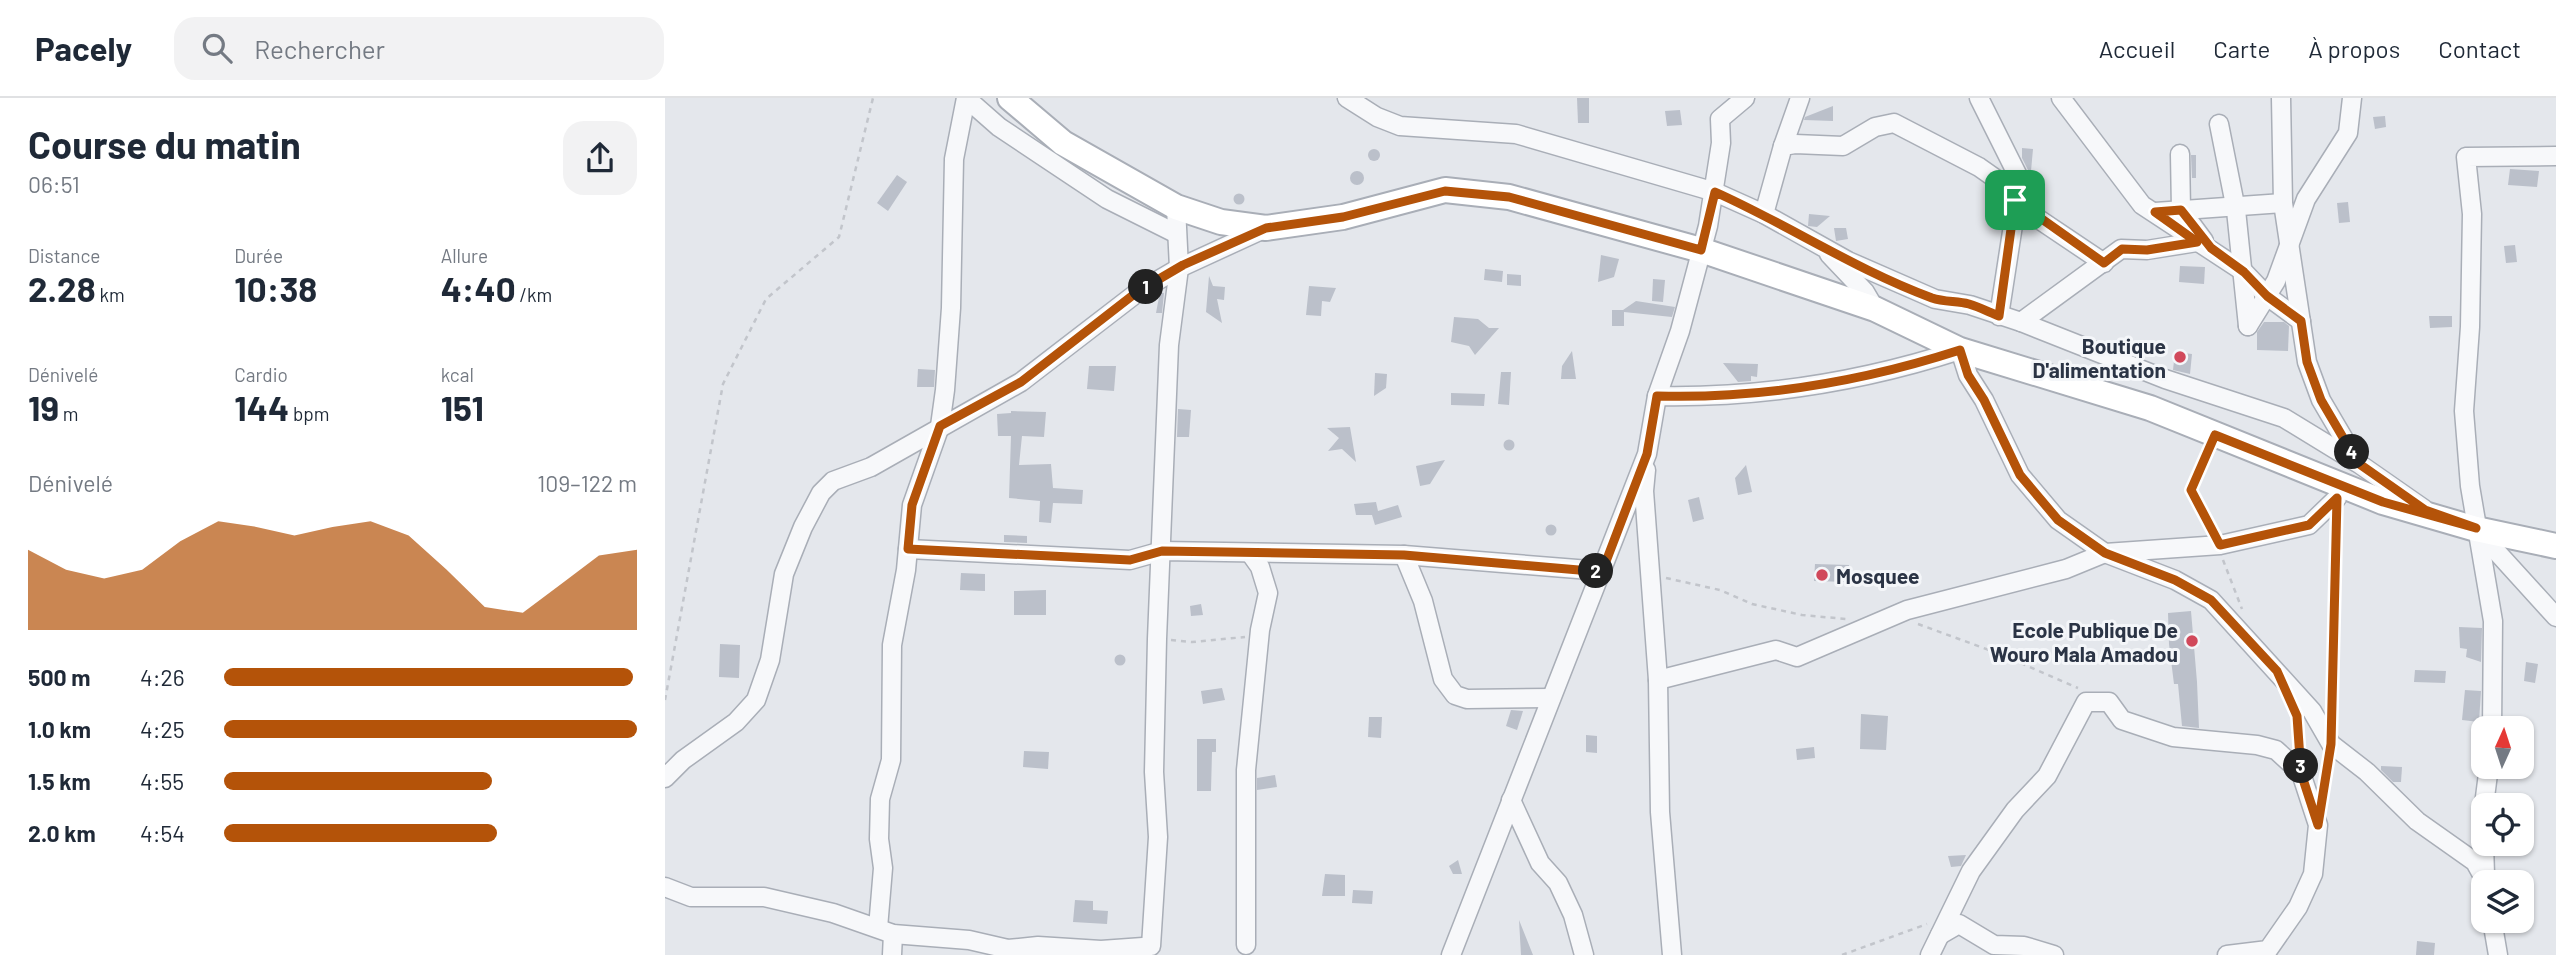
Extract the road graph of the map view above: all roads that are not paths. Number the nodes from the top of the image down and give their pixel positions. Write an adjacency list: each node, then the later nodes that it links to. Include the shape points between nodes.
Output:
1 (966, 98): 23 (street, via 999,127 1107,198); 38 (street, via 954,159 951,308)
2 (1010, 98): 18 (main road, via 1063,143)
3 (1347, 98): 14 (street, via 1399,126 1516,134)
4 (1745, 98): 14 (street, via 1720,118)
5 (1800, 98): 11 (street)
6 (1979, 98): 15 (street, via 2020,180)
7 (2061, 98): 20 (street, via 2142,205)
8 (2281, 98): 16 (street)
9 (2352, 98): 24 (street, via 2348,133 2306,199)
10 (2219, 124): 17 (street)
11 (1783, 146): 15 (street, via 1843,146 1875,127 1894,123 1979,167 2006,186); 21 (street)
12 (2180, 154): 19 (street)
13 (2556, 156): 42 (street, via 2466,156 2472,215 2464,411)
14 (1715, 192): 21 (street); 27 (street)
15 (2015, 200): 28 (street); 33 (street)
16 (2283, 203): 17 (street); 24 (street)
17 (2234, 205): 19 (street); 30 (street)
18 (1176, 207): 22 (main road, via 1221,222); 23 (street)
19 (2181, 210): 20 (street); 26 (street)
20 (2155, 212): 26 (street)
21 (1764, 214): 25 (street)
22 (1266, 228): 27 (main road, via 1343,217 1445,191 1509,197); 29 (street)
23 (1175, 233): 29 (street)
24 (2290, 243): 31 (street); 34 (street)
25 (1820, 244): 32 (street); 33 (street, via 1935,299 1970,304)
26 (2204, 245): 28 (street, via 2122,249); 30 (street)
27 (1701, 250): 32 (main road); 37 (street, via 1681,331)
28 (2104, 263): 35 (street)
29 (1179, 268): 38 (street, via 1137,292 1021,382); 45 (street, via 1169,345)
30 (2244, 272): 31 (street); 31 (street, via 2248,326)
31 (2267, 296): 34 (street)
32 (1875, 309): 36 (main road)
33 (1999, 316): 35 (street)
34 (2301, 321): 40 (street, via 2307,362 2321,400)
35 (2021, 322): 40 (street, via 2165,379 2284,418)
36 (1960, 350): 37 (street, via 1891,372 1770,393); 42 (main road, via 2150,408 2383,502); 47 (street, via 1968,375 2020,475 2058,520)
37 (1657, 396): 39 (street)
38 (940, 426): 44 (street, via 912,505); 54 (street, via 871,467 833,481 821,493 784,573 770,660 756,700 736,722)
39 (1647, 454): 49 (street); 51 (street, via 1644,491)
40 (2358, 463): 42 (street, via 2425,510)
41 (2337, 498): 47 (street, via 2309,525 2220,545)
42 (2476, 528): 43 (main road); 50 (street); 53 (street, via 2493,621)
43 (2556, 546)
44 (908, 549): 45 (street, via 1130,560); 58 (street, via 892,645 891,760 880,799)
45 (1162, 551): 46 (street); 62 (street, via 1154,772 1158,837)
46 (1249, 553): 48 (street); 61 (street, via 1260,568 1268,593 1246,770)
47 (2105, 553): 51 (street, via 2066,569 1907,610 1797,657 1776,650); 56 (street, via 2175,580 2211,600 2312,711 2331,744)
48 (1404, 555): 49 (street); 52 (street, via 1423,601 1443,679 1455,695 1467,699)
49 (1602, 572): 52 (street)
50 (2556, 617)
51 (1658, 680): 66 (street, via 1660,812)
52 (1551, 698): 55 (street)
53 (2492, 716)
54 (665, 778)
55 (1511, 800): 63 (street); 65 (street, via 1540,863 1558,883)
56 (2479, 870)
57 (665, 887): 58 (street, via 691,897 764,897)
58 (885, 931): 62 (street, via 969,940 1008,950 1038,946 1143,947); 64 (street)
59 (2494, 933): 70 (street)
60 (1940, 935): 67 (street); 68 (street, via 1959,924 1994,945 2024,946); 69 (street, via 1971,871 2015,810 2047,776 2086,702 2109,702 2122,720 2173,737 2276,750 2301,773 2318,825 2313,874 2298,907 2268,950)
61 (1246, 945)
62 (1147, 951)
63 (1455, 954)
64 (892, 955)
65 (1584, 955)
66 (1672, 955)
67 (1930, 955)
68 (2054, 955)
69 (2227, 955)
70 (2498, 955)

